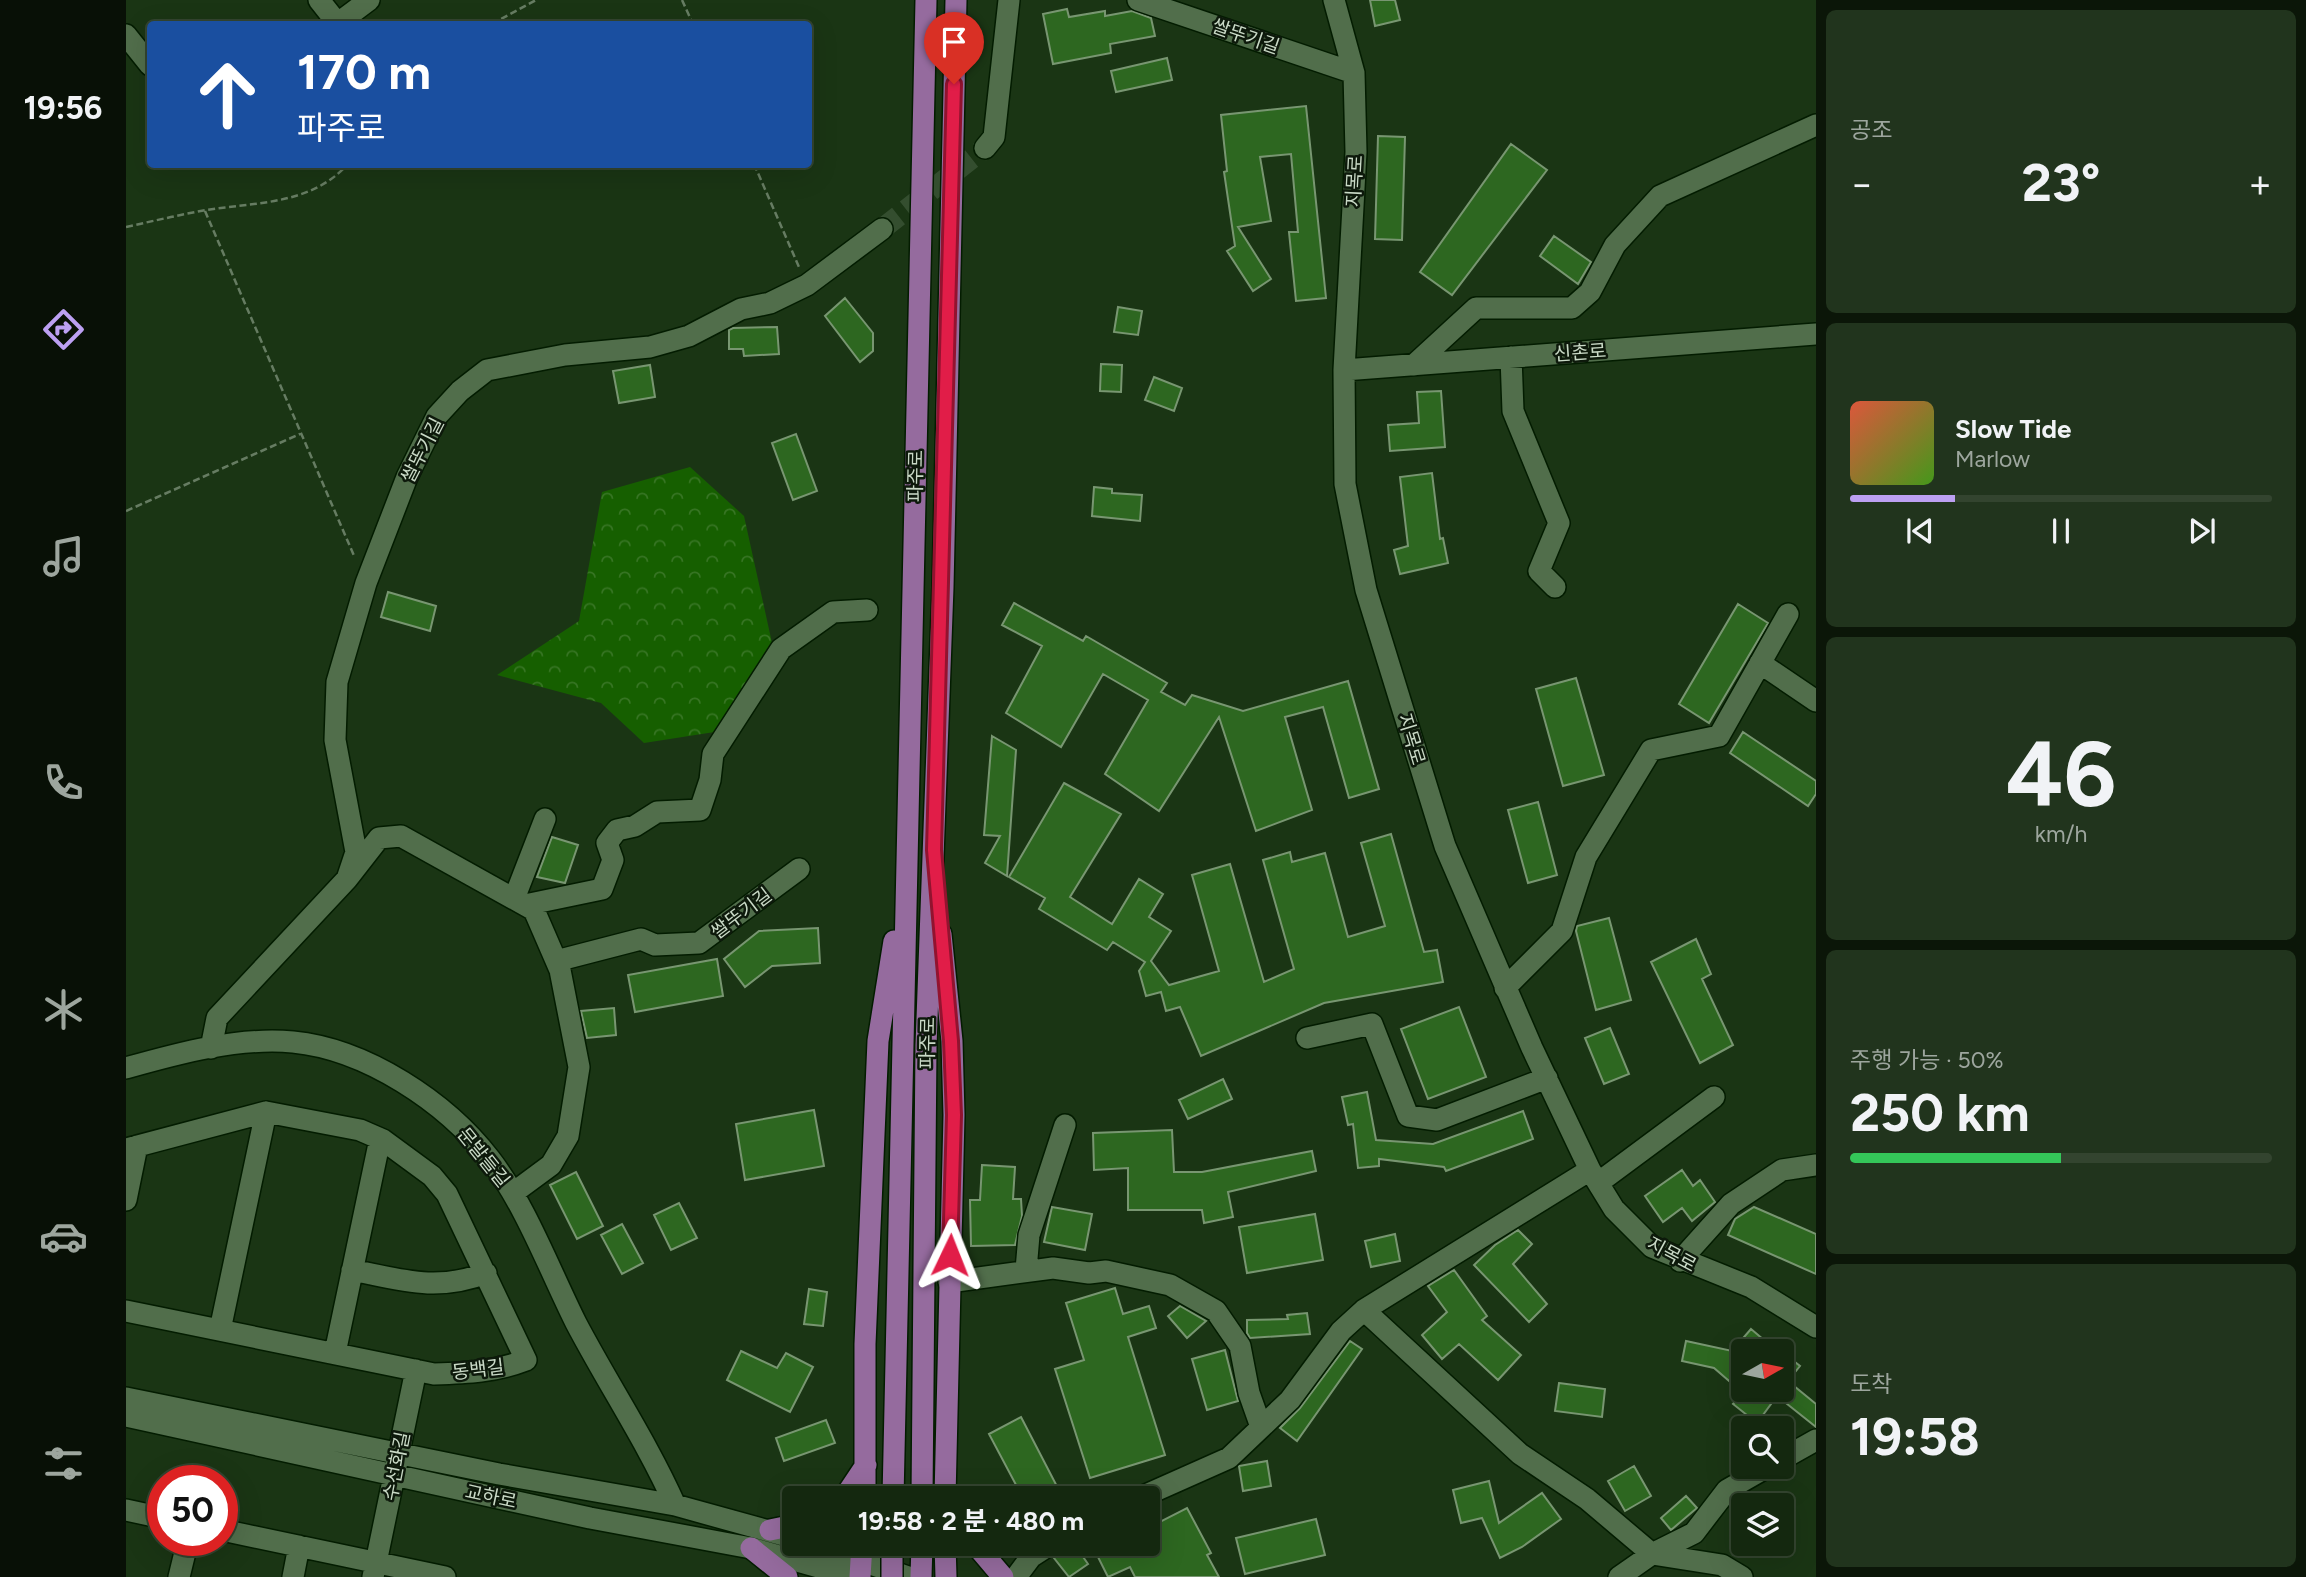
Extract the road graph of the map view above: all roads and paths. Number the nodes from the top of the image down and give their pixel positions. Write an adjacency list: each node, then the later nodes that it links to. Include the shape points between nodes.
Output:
1 (319, 0): 10 (street)
2 (369, 0): 11 (street)
3 (536, 0): 12 (path)
4 (682, 0): 13 (path)
5 (926, 0): 39 (main road, 파주로)
6 (956, 0): 38 (main road, 파주로)
7 (1009, 0): 18 (street)
8 (1138, 0): 16 (street, 쌀뚜기길)
9 (1334, 0): 16 (street, 지목로)
10 (335, 21)
11 (341, 21)
12 (498, 21)
13 (692, 21)
14 (126, 35): 15 (street)
15 (147, 61)
16 (1354, 73): 28 (street, 지목로, via 1356,152)
17 (1816, 125): 27 (street, via 1661,196 1615,245 1590,292 1572,308 1476,308)
18 (990, 143)
19 (343, 168): 21 (path, via 319,189 285,200)
20 (756, 168): 24 (path)
21 (205, 211): 22 (path); 29 (path)
22 (126, 227)
23 (882, 229): 24 (street, 쌀뚜기길)
24 (807, 285): 31 (street, 쌀뚜기길, via 771,303 741,309 689,336 650,347 565,355 487,370 437,416 407,477)
25 (1816, 334): 26 (street, 신촌로)
26 (1511, 357): 27 (street, 신촌로); 32 (street, via 1513,411 1559,523 1539,571)
27 (1414, 365): 28 (street, 신촌로)
28 (1344, 370): 44 (street, 지목로, via 1345,484 1366,590 1445,846)
29 (300, 434): 30 (path); 31 (path)
30 (126, 510)
31 (366, 583): 41 (street, 쌀뚜기길, via 337,682 334,715 356,852)
32 (1555, 587)
33 (867, 610): 42 (street, via 833,612 781,649 713,754 701,810 657,812 635,826 617,830 607,843 613,860 602,889)
34 (1788, 614): 35 (street)
35 (1760, 663): 36 (street); 44 (street, via 1719,736 1651,750 1586,857 1562,931)
36 (1816, 701)
37 (545, 819): 42 (street)
38 (934, 850): 62 (main road, via 952,1054); 82 (main road, 파주로, via 926,1046)
39 (906, 867): 75 (main road, via 878,1041 865,1344); 81 (main road, 파주로)
40 (799, 869): 43 (street, 쌀뚜기길, via 699,943 655,945 641,939)
41 (347, 879): 42 (street, 쌀뚜기길, via 379,838 401,836); 46 (street, 쌀뚜기길, via 217,1018)
42 (520, 902): 43 (street, 쌀뚜기길, via 534,910)
43 (556, 961): 56 (street, 쌀뚜기길, via 579,1067 568,1136 551,1165)
44 (1506, 988): 48 (street, 지목로)
45 (1307, 1038): 48 (street, via 1372,1024 1408,1116 1437,1120)
46 (211, 1048): 47 (street, 문발들길); 56 (street, 문발들길, via 295,1042 374,1067 431,1102 466,1132)
47 (126, 1068)
48 (1547, 1078): 55 (street, 지목로)
49 (1714, 1097): 55 (street)
50 (266, 1112): 52 (street, 동백길, via 360,1130); 53 (street, 동백길); 66 (street)
51 (1065, 1125): 60 (street, via 1029,1235)
52 (380, 1139): 59 (street); 61 (street, 동백길, via 406,1154 447,1194)
53 (131, 1147): 57 (street, 동백길)
54 (1816, 1165): 58 (street, via 1782,1170 1731,1204)
55 (1594, 1177): 58 (street, 지목로, via 1627,1226 1652,1247); 63 (street)
56 (513, 1193): 86 (street, 문발들길, via 601,1371 660,1470)
57 (126, 1200)
58 (1680, 1261): 65 (street, 지목로, via 1751,1287)
59 (352, 1270): 61 (street, via 445,1285); 67 (street)
60 (1026, 1270): 62 (street); 71 (street, via 1106,1271 1170,1285 1216,1311 1240,1346)
61 (485, 1273): 68 (street, 동백길, via 526,1360 477,1373)
62 (949, 1282): 76 (main road)
63 (1364, 1310): 71 (street, via 1341,1331 1290,1400); 95 (street, via 1520,1454 1587,1499)
64 (126, 1311): 66 (street, 동백길)
65 (1816, 1327)
66 (220, 1330): 67 (street, 동백길)
67 (335, 1353): 68 (street, 동백길)
68 (416, 1370): 74 (street, 수선화길)
69 (126, 1398): 74 (street, 교하로)
70 (126, 1416): 77 (street, 교하로)
71 (1261, 1427): 85 (street, via 1228,1458)
72 (1816, 1440): 73 (street)
73 (1794, 1452)
74 (398, 1453): 77 (street, 수선화길); 86 (street, 교하로)
75 (867, 1463): 79 (main road); 80 (main road)
76 (944, 1467): 83 (main road); 84 (main road)
77 (394, 1475): 94 (street, 교하로); 104 (street, 수선화길)
78 (1746, 1479): 95 (street, via 1727,1490 1693,1533)
79 (852, 1486)
80 (866, 1486)
81 (893, 1486)
82 (922, 1486)
83 (945, 1486)
84 (949, 1486)
85 (1160, 1489)
86 (675, 1505): 90 (street, 교하로)
87 (126, 1510): 88 (street)
88 (147, 1515)
89 (782, 1528): 90 (main road)
90 (771, 1530): 92 (street, 교하로)
91 (238, 1533): 93 (street)
92 (782, 1534)
93 (299, 1546): 104 (street); 106 (street)
94 (751, 1548): 103 (street, 교하로); 108 (main road)
95 (1652, 1554): 115 (street); 116 (street, via 1722,1565)
96 (184, 1556): 105 (street)
97 (841, 1556): 103 (street, 교하로)
98 (892, 1556): 109 (main road, bridge)
99 (922, 1556): 111 (main road)
100 (945, 1556): 112 (main road)
101 (985, 1556): 113 (main road)
102 (1033, 1556): 114 (street)
103 (860, 1564): 110 (street, 교하로)
104 (375, 1570): 107 (street)
105 (179, 1577)
106 (293, 1577)
107 (445, 1577)
108 (787, 1577)
109 (892, 1577)
110 (908, 1577)
111 (921, 1577)
112 (946, 1577)
113 (1003, 1577)
114 (1016, 1577)
115 (1619, 1577)
116 (1742, 1577)

